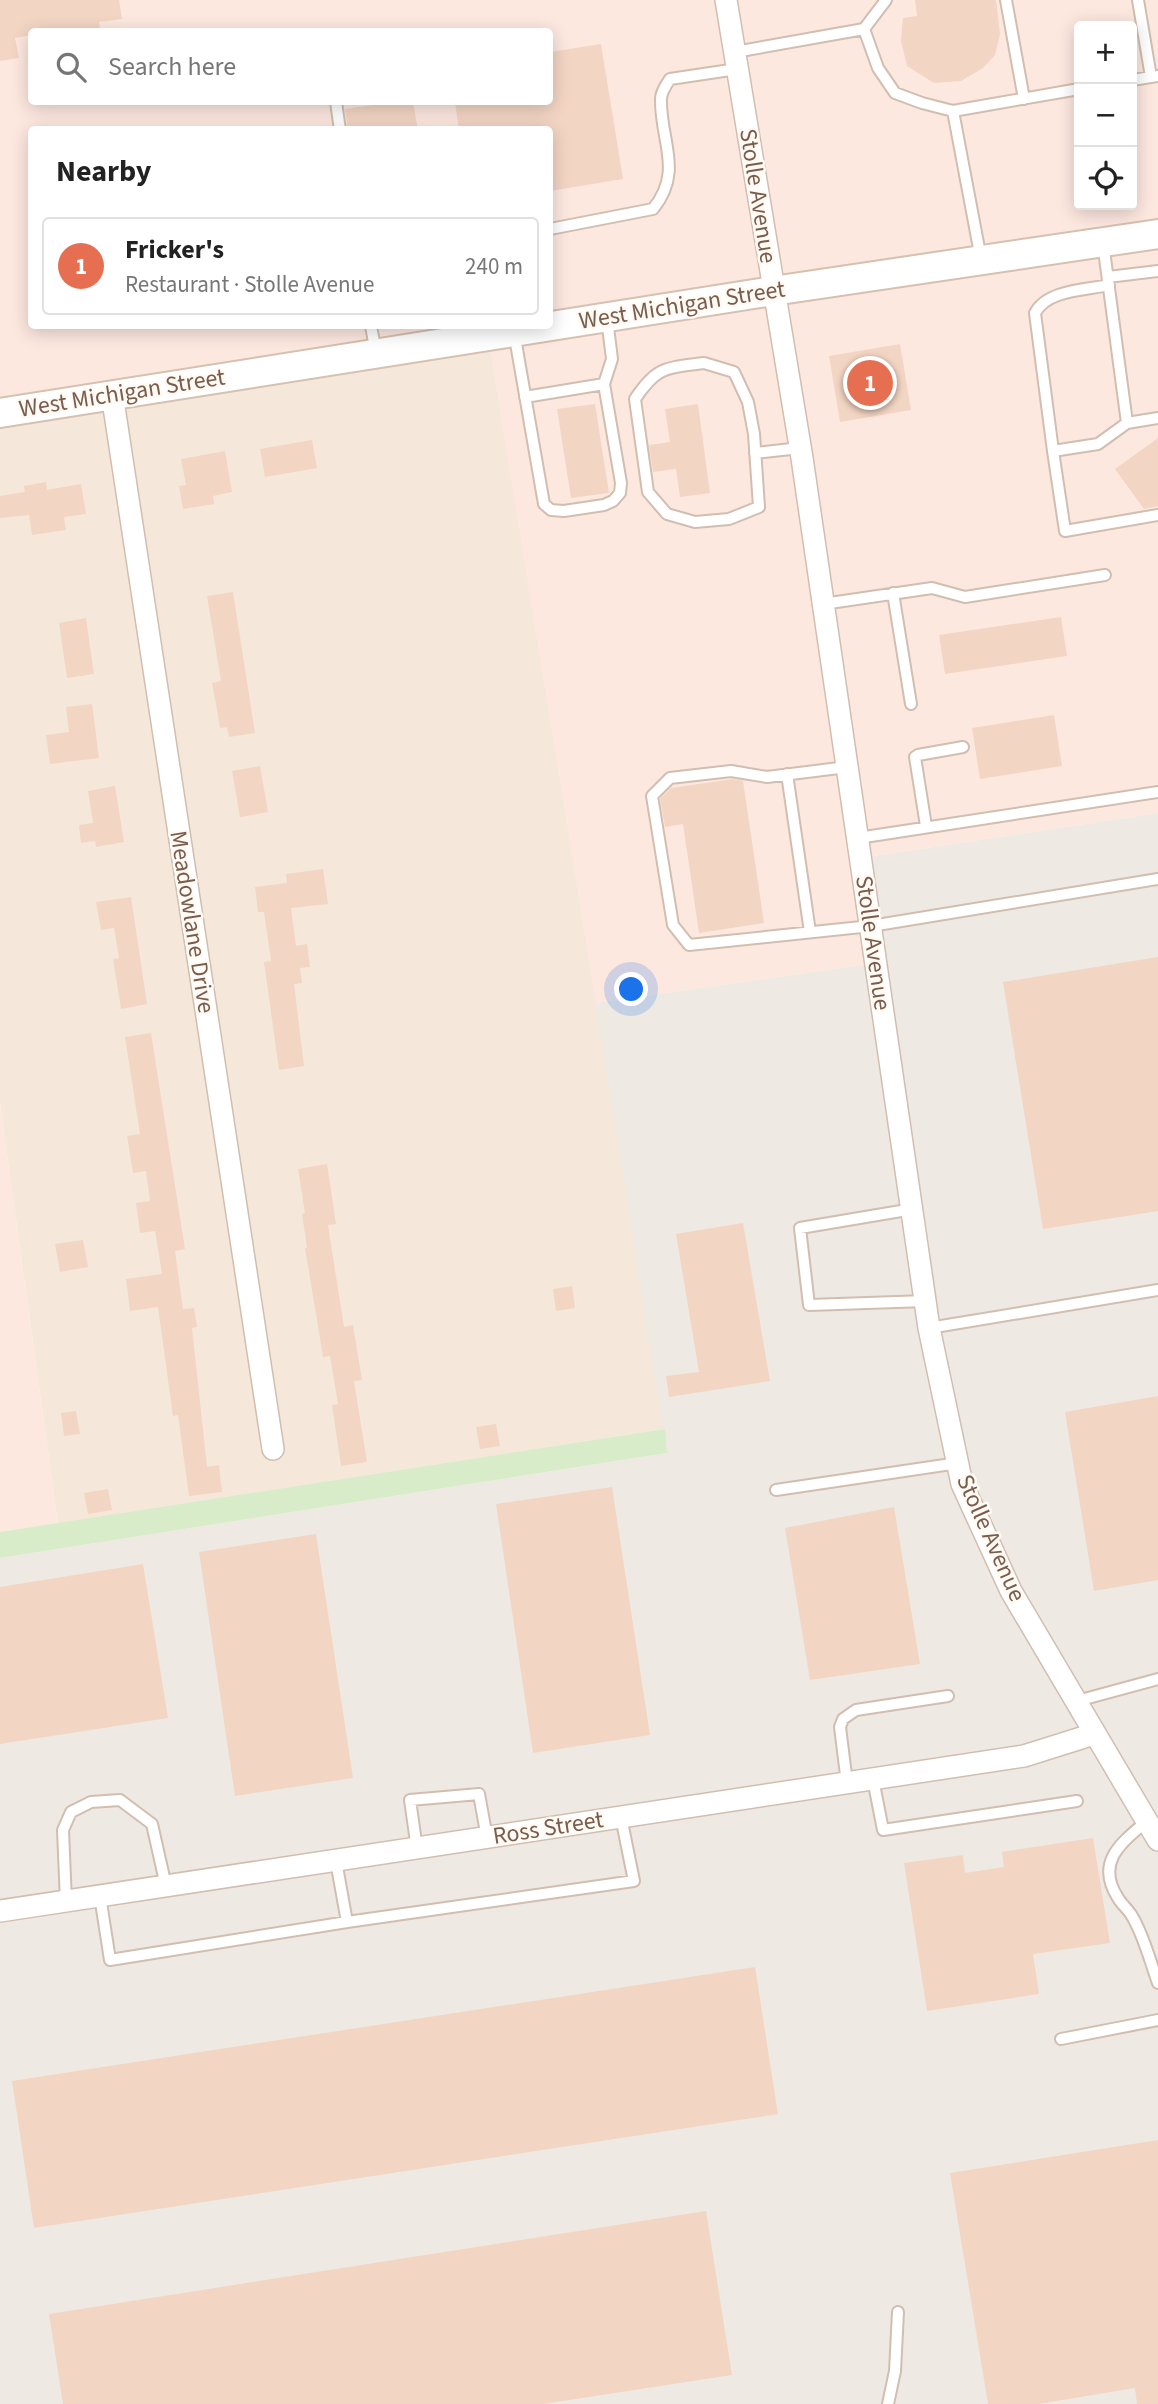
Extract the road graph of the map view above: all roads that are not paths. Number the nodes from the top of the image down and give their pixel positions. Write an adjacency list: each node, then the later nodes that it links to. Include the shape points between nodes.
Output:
1 (726, 0): 6 (street, Stolle Avenue)
2 (886, 0): 5 (lane)
3 (1006, 0): 9 (lane)
4 (1138, 0): 7 (lane)
5 (864, 29): 6 (lane); 11 (lane, via 878,68 895,93)
6 (736, 60): 13 (lane, via 670,79 660,96 670,167 665,195 653,209); 19 (street, Stolle Avenue)
7 (1154, 76)
8 (1074, 90): 9 (lane)
9 (1024, 99): 11 (lane)
10 (336, 105): 12 (lane)
11 (953, 111): 16 (lane)
12 (339, 126)
13 (553, 228)
14 (1158, 234): 15 (main road, West Michigan Street)
15 (1103, 243): 16 (main road, West Michigan Street); 18 (lane)
16 (981, 261): 19 (main road, West Michigan Street)
17 (1158, 271): 18 (lane)
18 (1108, 281): 29 (lane); 31 (lane, via 1052,297 1035,313)
19 (773, 291): 20 (main road, West Michigan Street); 30 (street, Stolle Avenue)
20 (607, 317): 21 (main road, West Michigan Street); 24 (lane, via 612,359)
21 (553, 324)
22 (513, 329): 23 (main road, West Michigan Street); 26 (lane)
23 (373, 339): 25 (main road, West Michigan Street)
24 (604, 384): 26 (lane); 26 (lane, via 621,470 620,493 604,505 578,510 551,510 544,504)
25 (112, 394): 27 (main road, West Michigan Street); 51 (street, Meadowlane Drive)
26 (525, 397)
27 (0, 413)
28 (1158, 418): 29 (lane)
29 (1127, 423): 31 (lane, via 1098,444)
30 (800, 448): 32 (lane); 36 (street, Stolle Avenue)
31 (1053, 451): 33 (lane, via 1065,531)
32 (755, 453): 32 (lane, via 748,402 734,372 704,362 668,368 650,378 635,399 649,492 667,514 695,522 729,519 759,507)
33 (1158, 515)
34 (1105, 575): 35 (lane, via 965,597 932,588)
35 (893, 593): 36 (lane); 37 (lane)
36 (823, 604): 39 (street, Stolle Avenue)
37 (911, 704)
38 (963, 747): 42 (lane, via 915,758)
39 (847, 767): 40 (lane); 43 (street, Stolle Avenue)
40 (787, 774): 46 (lane); 46 (lane, via 767,777 732,771 670,778 652,796 673,925 689,945)
41 (1158, 792): 42 (lane)
42 (926, 827): 43 (lane)
43 (858, 838): 45 (street, Stolle Avenue)
44 (1158, 880): 45 (lane)
45 (871, 926): 46 (lane); 47 (street, Stolle Avenue)
46 (810, 932)
47 (913, 1209): 49 (street, Stolle Avenue); 49 (lane, via 800,1228 809,1305)
48 (1158, 1290): 50 (lane)
49 (926, 1301): 50 (street, Stolle Avenue)
50 (929, 1328): 52 (street, Stolle Avenue)
51 (273, 1449)
52 (958, 1464): 53 (lane); 56 (street, Stolle Avenue, via 962,1484 1011,1591)
53 (776, 1490)
54 (1158, 1679): 56 (lane)
55 (948, 1696): 59 (lane, via 856,1710 843,1719)
56 (1077, 1701): 57 (street, Stolle Avenue)
57 (1094, 1734): 58 (street, Ross Street, via 1024,1756); 62 (street, Stolle Avenue)
58 (873, 1779): 59 (street, Ross Street); 60 (lane, via 883,1830)
59 (847, 1783): 61 (street, Ross Street)
60 (1077, 1801)
61 (621, 1817): 63 (street, Ross Street); 71 (lane, via 634,1881)
62 (1147, 1821): 64 (street, Stolle Avenue); 72 (lane, via 1120,1844 1109,1870 1111,1884 1132,1915)
63 (487, 1838): 65 (street, Ross Street); 65 (lane, via 479,1794 410,1800)
64 (1158, 1840)
65 (417, 1849): 66 (street, Ross Street)
66 (336, 1861): 67 (street, Ross Street); 71 (lane)
67 (166, 1886): 68 (street, Ross Street); 69 (lane, via 152,1824 120,1800 91,1802 71,1812 63,1830)
68 (100, 1896): 69 (street, Ross Street); 71 (lane, via 110,1960)
69 (66, 1902): 70 (street, Ross Street)
70 (0, 1911)
71 (347, 1922)
72 (1158, 1983)
73 (1158, 2020): 74 (lane)
74 (1061, 2039)
75 (898, 2312): 76 (lane)
76 (888, 2404)

